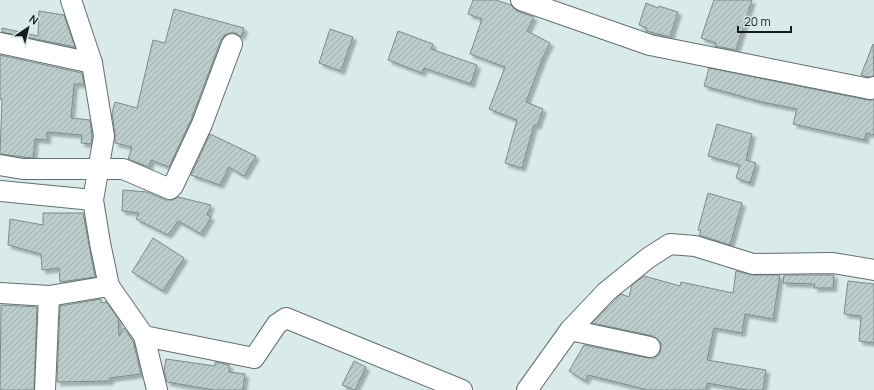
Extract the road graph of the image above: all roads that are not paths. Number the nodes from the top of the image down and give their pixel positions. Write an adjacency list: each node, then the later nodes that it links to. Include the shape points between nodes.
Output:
1 (71, 0): 5 (street)
2 (522, 0): 6 (street, via 650,45 863,88)
3 (0, 43): 5 (street)
4 (232, 44): 8 (street, via 202,124 173,186 170,188 123,169)
5 (92, 63): 8 (street, via 104,136)
6 (874, 87)
7 (0, 165): 8 (street, via 23,169)
8 (97, 170): 10 (street)
9 (0, 191): 10 (street)
10 (93, 200): 12 (street)
11 (874, 270): 15 (street, via 833,263 752,264 695,246 670,244 606,292)
12 (109, 286): 14 (street); 16 (street)
13 (0, 293): 14 (street)
14 (49, 296): 19 (street)
15 (570, 330): 17 (street); 21 (street)
16 (144, 336): 18 (street, via 254,358 277,324 286,318); 20 (street)
17 (650, 347)
18 (451, 388)
19 (45, 390)
20 (157, 390)
21 (528, 390)

